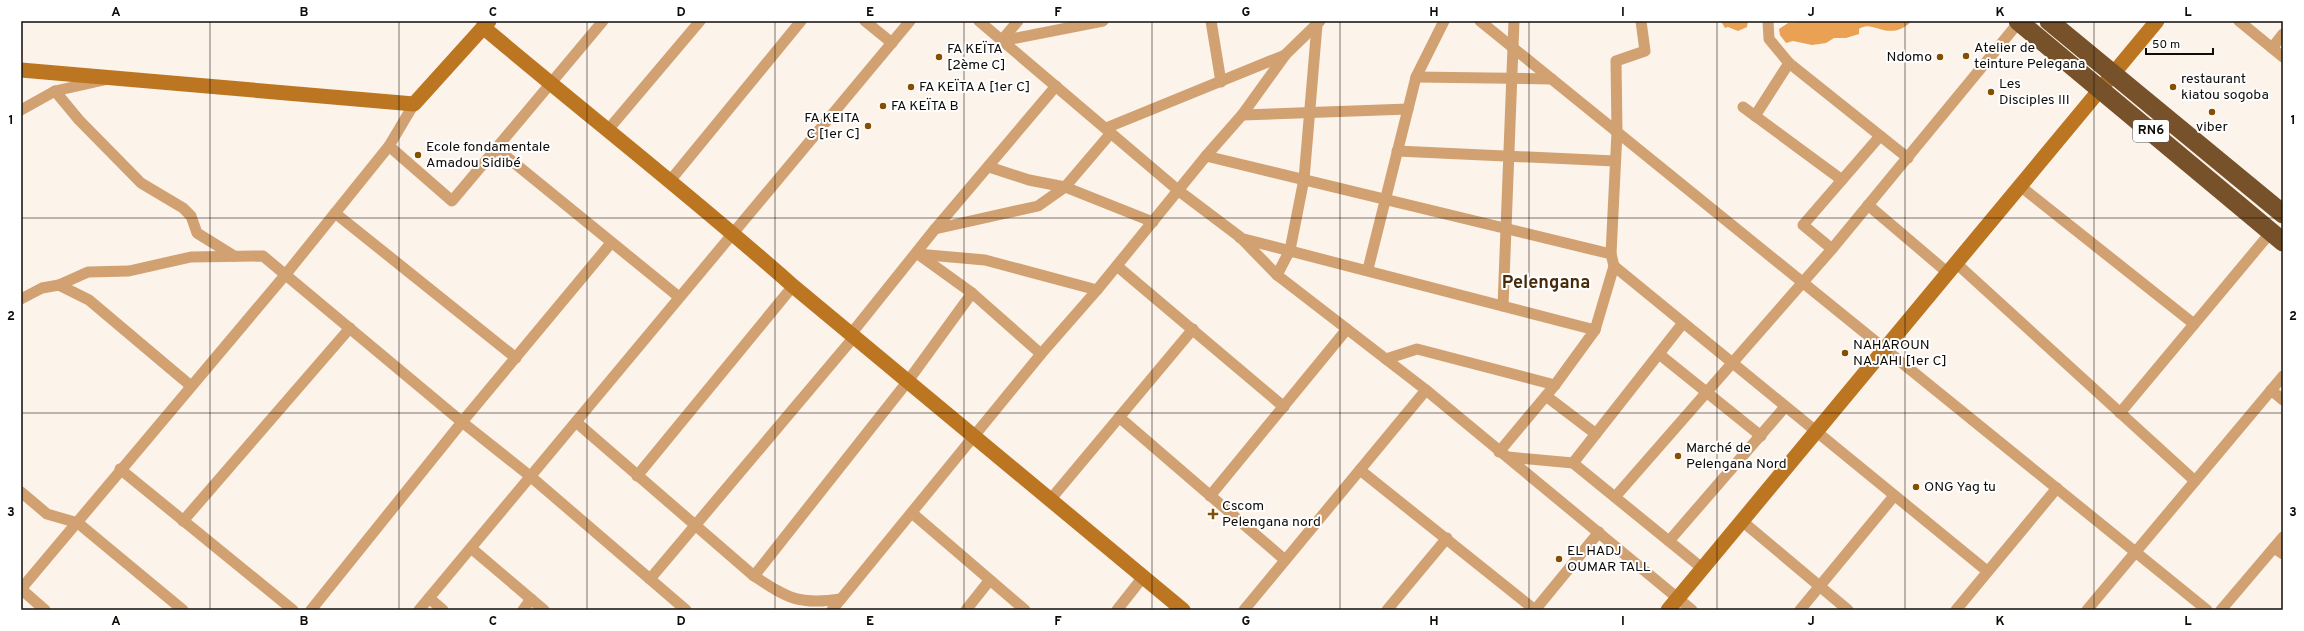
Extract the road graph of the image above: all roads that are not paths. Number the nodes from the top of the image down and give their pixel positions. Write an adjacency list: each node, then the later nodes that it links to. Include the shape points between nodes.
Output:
1 (603, 21): 36 (street)
2 (700, 21): 48 (street)
3 (801, 21): 61 (street)
4 (865, 21): 23 (street)
5 (910, 21): 23 (street)
6 (979, 21): 22 (street)
7 (1018, 21): 22 (street)
8 (1103, 21): 22 (street)
9 (1211, 21): 35 (street)
10 (1444, 21): 32 (street)
11 (1480, 21): 24 (street)
12 (1514, 21): 24 (street)
13 (1641, 21): 49 (street, via 1645,51 1616,61)
14 (1768, 21): 28 (street, via 1769,39)
15 (2018, 21): 38 (highway, RN6); 56 (street)
16 (2049, 21): 30 (highway, RN6)
17 (2157, 21): 30 (street)
18 (2239, 21): 25 (street)
19 (483, 23): 36 (street); 40 (street)
20 (1318, 23): 26 (street); 44 (street)
21 (2283, 34): 25 (street)
22 (1001, 41): 37 (street)
23 (892, 43): 72 (street)
24 (1512, 47): 33 (street); 34 (street)
25 (2272, 48): 27 (street)
26 (1286, 54): 35 (street); 45 (street)
27 (2283, 57)
28 (1789, 63): 46 (street); 50 (street)
29 (21, 70): 31 (street)
30 (2114, 73): 38 (street); 68 (highway, RN6)
31 (117, 77): 39 (street); 40 (street)
32 (1416, 77): 33 (street); 42 (street)
33 (1512, 79): 34 (street); 55 (street)
34 (1552, 79): 49 (street)
35 (1221, 82): 47 (street)
36 (550, 84): 48 (street); 52 (street)
37 (1056, 86): 47 (street); 58 (street)
38 (2100, 88): 62 (street); 74 (highway, RN6)
39 (55, 91): 43 (street); 80 (street, via 79,120 141,183 183,208 191,216 197,233)
40 (414, 104): 51 (street)
41 (1743, 107): 46 (street)
42 (1408, 109): 44 (street); 53 (street)
43 (21, 110)
44 (1311, 112): 45 (street); 59 (street)
45 (1242, 115): 54 (street)
46 (1755, 116): 60 (street)
47 (1108, 130): 63 (street); 64 (street)
48 (607, 131): 61 (street)
49 (1617, 132): 57 (street); 87 (street)
50 (1880, 136): 56 (street); 60 (street)
51 (389, 146): 52 (street, via 452,201); 67 (street)
52 (497, 149): 75 (street)
53 (1398, 151): 55 (street); 65 (street)
54 (1206, 156): 59 (street); 64 (street)
55 (1509, 158): 57 (street); 70 (street)
56 (1908, 158): 66 (street)
57 (1615, 161): 79 (street)
58 (989, 167): 63 (street, via 1029,180); 71 (street)
59 (1304, 180): 65 (street); 77 (street)
60 (1842, 180): 76 (street, via 1804,226)
61 (669, 182): 72 (street)
62 (2020, 186): 83 (street); 96 (street)
63 (1065, 187): 69 (street); 71 (street, via 1038,206)
64 (1180, 190): 69 (street); 73 (street)
65 (1386, 199): 70 (street); 84 (street)
66 (1868, 205): 76 (street); 83 (street)
67 (335, 213): 85 (street); 105 (street)
68 (2283, 214)
69 (1153, 222): 81 (street)
70 (1506, 228): 79 (street); 94 (street)
71 (935, 229): 78 (street)
72 (733, 233): 89 (street); 92 (street)
73 (1240, 237): 77 (street); 86 (street)
74 (2277, 237): 96 (street)
75 (610, 243): 92 (street); 105 (street)
76 (1832, 249): 87 (street)
77 (1290, 250): 84 (street); 86 (street)
78 (917, 254): 90 (street, via 985,260); 91 (street); 101 (street)
79 (1611, 254): 82 (street)
80 (235, 256): 85 (street, via 263,256); 88 (street, via 191,257 129,271 88,272)
81 (1117, 266): 90 (street); 98 (street)
82 (1614, 266): 95 (street); 100 (street)
83 (1952, 268): 102 (street); 119 (street)
84 (1368, 269): 94 (street)
85 (286, 274): 97 (street); 111 (street)
86 (1277, 275): 99 (street)
87 (1802, 282): 102 (street); 107 (street)
88 (59, 285): 93 (street, via 42,288); 111 (street, via 89,300)
89 (794, 286): 101 (street); 132 (street)
90 (1097, 290): 103 (street)
91 (972, 292): 103 (street); 109 (street)
92 (680, 297): 122 (street)
93 (21, 299)
94 (1503, 306): 100 (street)
95 (1683, 323): 104 (street); 107 (street)
96 (2194, 324): 119 (street)
97 (350, 328): 121 (street); 141 (street)
98 (1193, 329): 117 (street); 120 (street)
99 (1347, 329): 106 (street); 117 (street)
100 (1595, 330): 110 (street)
101 (853, 335): 109 (street); 144 (street)
102 (1884, 348): 123 (street); 134 (street)
103 (1041, 354): 126 (street)
104 (1659, 354): 114 (street); 124 (street)
105 (516, 358): 121 (street)
106 (1386, 359): 110 (street, via 1417,349); 112 (street)
107 (1731, 363): 114 (street); 118 (street)
108 (2283, 376): 113 (street)
109 (908, 381): 126 (street); 155 (street)
110 (1555, 385): 115 (street)
111 (191, 386): 129 (street)
112 (1426, 390): 127 (street); 130 (street)
113 (2271, 390): 116 (street); 133 (street)
114 (1706, 392): 125 (street); 138 (street)
115 (1546, 396): 124 (street); 127 (street)
116 (2283, 400)
117 (1284, 407): 136 (street)
118 (1785, 407): 123 (street); 125 (street)
119 (2120, 414): 133 (street)
120 (1119, 417): 136 (street); 139 (street)
121 (462, 422): 131 (street); 168 (street)
122 (576, 422): 131 (street); 132 (street)
123 (1816, 432): 137 (street); 142 (street)
124 (1596, 434): 128 (street)
125 (1760, 436): 148 (street)
126 (975, 438): 139 (street); 140 (street)
127 (1504, 454): 128 (street); 145 (street)
128 (1573, 463): 138 (street)
129 (120, 470): 141 (street); 143 (street)
130 (1360, 470): 147 (street); 152 (street)
131 (530, 476): 149 (street); 157 (street)
132 (637, 476): 144 (street)
133 (2195, 481): 150 (street)
134 (2057, 488): 150 (street); 154 (street)
135 (21, 492): 143 (street, via 47,514)
136 (1210, 496): 152 (street)
137 (1894, 496): 154 (street); 159 (street)
138 (1615, 497): 148 (street)
139 (1050, 500): 156 (street)
140 (912, 513): 158 (street); 163 (street)
141 (183, 521): 167 (street)
142 (1742, 521): 153 (street); 159 (street)
143 (78, 523): 160 (street); 166 (street)
144 (694, 524): 155 (street); 157 (street)
145 (1599, 532): 162 (street); 181 (street)
146 (2283, 537): 151 (street)
147 (1447, 538): 180 (street); 181 (street)
148 (1669, 541): 153 (street)
149 (471, 548): 161 (street); 164 (street)
150 (2135, 551): 187 (street); 188 (street)
151 (2279, 551): 189 (street)
152 (1285, 560): 179 (street)
153 (1702, 568): 162 (street)
154 (1986, 571): 186 (street)
155 (754, 576): 163 (street, via 797,600 815,603)
156 (1143, 577): 177 (street); 178 (street)
157 (650, 579): 173 (street)
158 (989, 581): 175 (street); 176 (street)
159 (1819, 586): 184 (street); 185 (street)
160 (21, 589): 165 (street)
161 (429, 598): 169 (street); 170 (street)
162 (1678, 598): 182 (street); 183 (street)
163 (841, 599): 174 (street)
164 (531, 600): 171 (street); 172 (street)
165 (45, 610)
166 (183, 610)
167 (293, 610)
168 (311, 610)
169 (419, 610)
170 (443, 610)
171 (523, 610)
172 (544, 610)
173 (686, 610)
174 (832, 610)
175 (966, 610)
176 (1024, 610)
177 (1117, 610)
178 (1182, 610)
179 (1244, 610)
180 (1387, 610)
181 (1535, 610)
182 (1668, 610)
183 (1692, 610)
184 (1800, 610)
185 (1848, 610)
186 (1956, 610)
187 (2087, 610)
188 (2207, 610)
189 (2221, 610)

